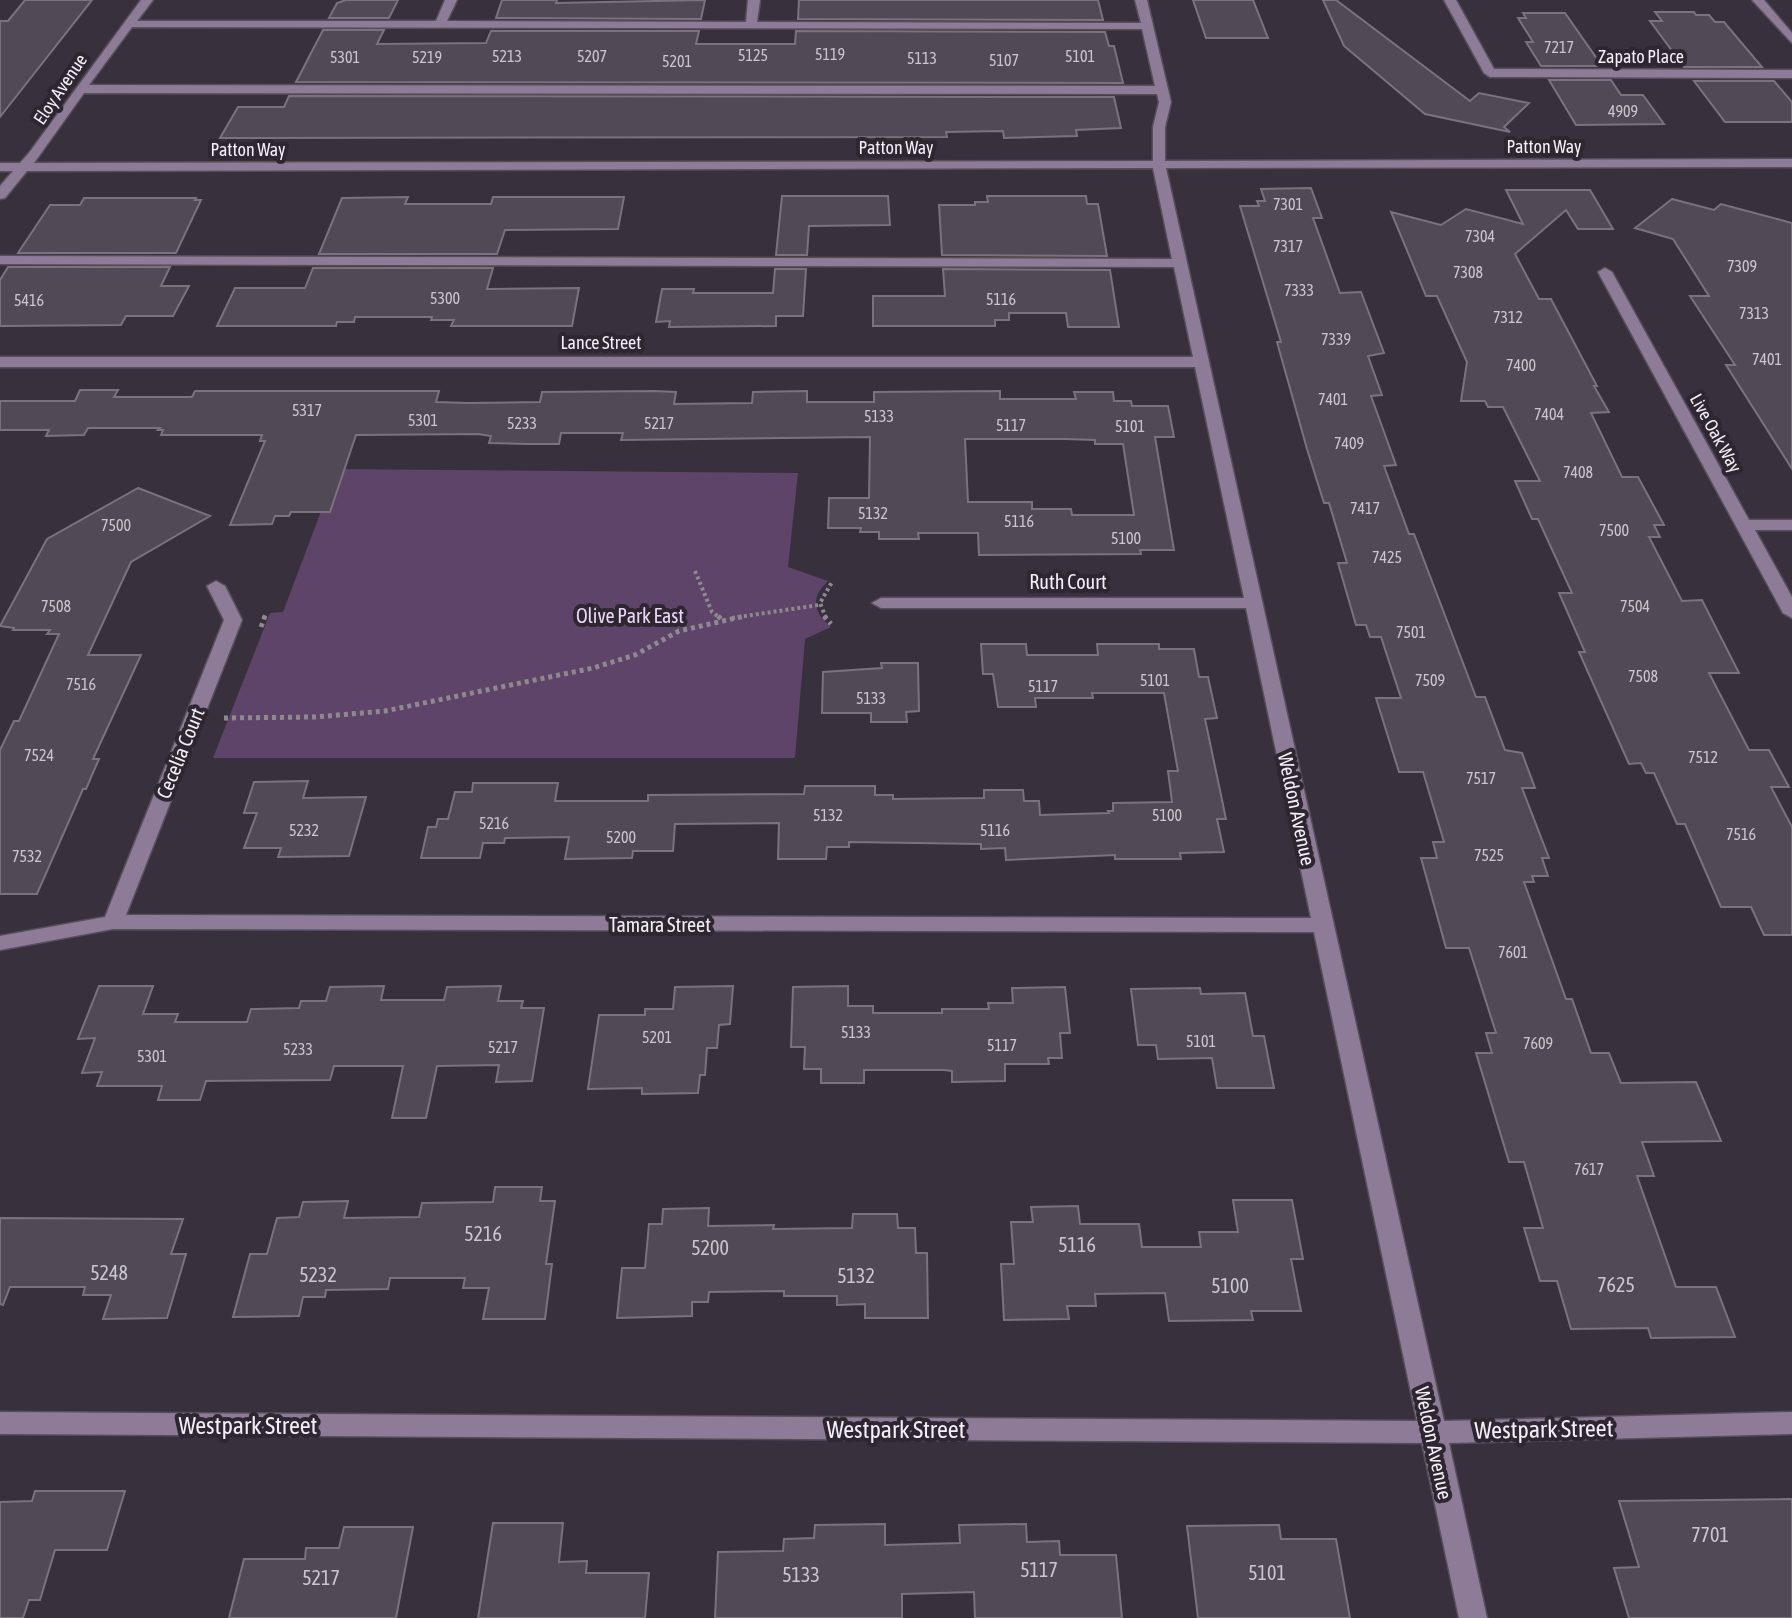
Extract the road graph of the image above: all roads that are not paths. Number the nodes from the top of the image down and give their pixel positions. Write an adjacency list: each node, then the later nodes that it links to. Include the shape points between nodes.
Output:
1 (147, 0): 7 (street, Eloy Avenue)
2 (451, 0): 8 (street)
3 (754, 0): 9 (street)
4 (1141, 0): 10 (street, Weldon Avenue)
5 (1450, 0): 12 (street, Zapato Place, via 1490,73)
6 (1758, 0): 11 (street)
7 (129, 24): 8 (street); 13 (street, Eloy Avenue)
8 (440, 25): 9 (street)
9 (751, 25): 10 (street)
10 (1147, 26): 14 (street, Weldon Avenue)
11 (1792, 40)
12 (1792, 74)
13 (80, 89): 14 (street); 18 (street, Eloy Avenue, via 55,132)
14 (1162, 90): 16 (street, Weldon Avenue)
15 (1792, 163): 16 (street, Patton Way)
16 (1159, 165): 18 (street, Patton Way); 21 (street, Weldon Avenue)
17 (0, 167): 18 (street, Patton Way)
18 (21, 167): 19 (street, Eloy Avenue)
19 (0, 195)
20 (0, 260): 21 (street)
21 (1180, 263): 24 (street, Weldon Avenue)
22 (1605, 272): 25 (street, Live Oak Way)
23 (0, 362): 24 (street, Lance Street)
24 (1201, 362): 29 (street, Weldon Avenue)
25 (1743, 525): 26 (street); 30 (street, Live Oak Way)
26 (1792, 525)
27 (216, 586): 31 (street, Cecelia Court, via 233,620)
28 (881, 603): 29 (street, Ruth Court)
29 (1255, 603): 32 (street, Weldon Avenue)
30 (1792, 613)
31 (113, 922): 32 (street, Tamara Street); 33 (street, Tamara Street)
32 (1321, 925): 36 (street, Weldon Avenue)
33 (0, 943)
34 (0, 1423): 36 (street, Westpark Street)
35 (1792, 1423): 36 (street, Westpark Street)
36 (1432, 1432): 37 (street, Weldon Avenue)
37 (1473, 1618)

